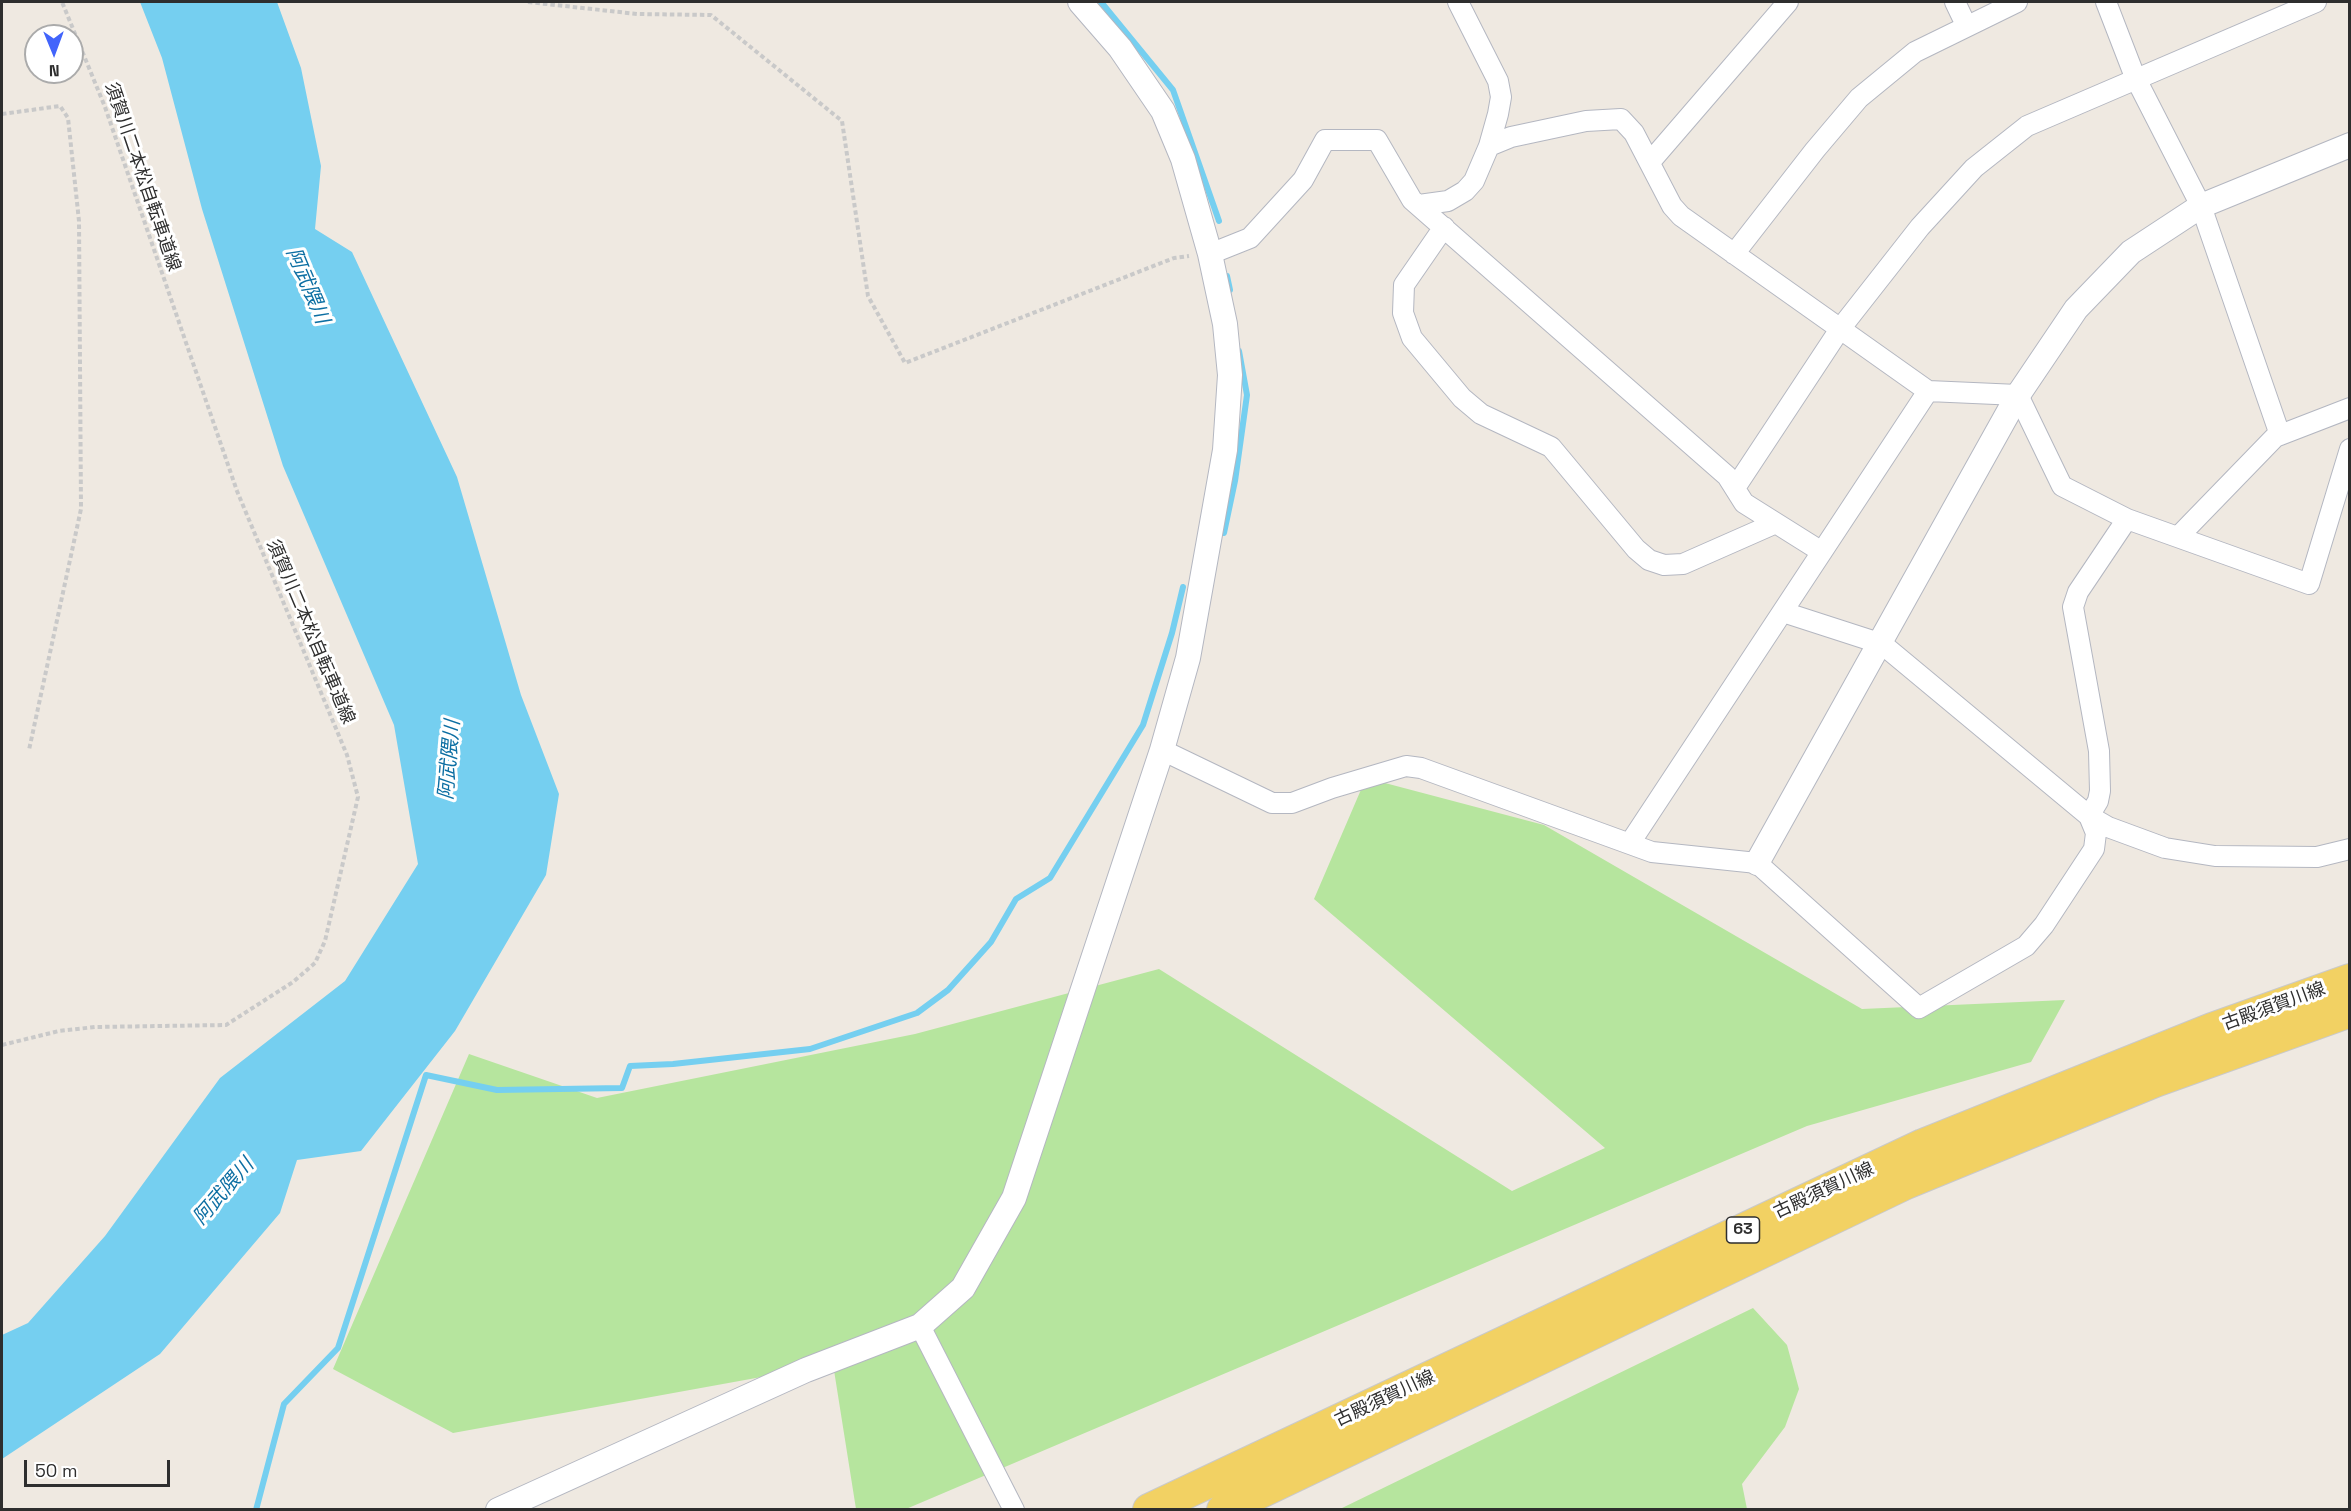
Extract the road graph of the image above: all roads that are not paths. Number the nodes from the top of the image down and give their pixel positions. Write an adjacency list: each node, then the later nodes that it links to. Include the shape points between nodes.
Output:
1 (1080, 2): 16 (street, via 1120,48 1163,111 1183,159)
2 (1458, 2): 11 (street, via 1498,81 1501,97)
3 (1788, 2): 12 (street)
4 (1955, 2): 8 (street)
5 (2017, 2): 8 (street)
6 (2106, 2): 9 (street)
7 (2316, 2): 9 (street)
8 (1966, 25): 17 (street, via 1915,52 1859,98)
9 (2135, 77): 14 (street); 18 (street, via 2026,126 1974,168 1920,227)
10 (2349, 145): 14 (street)
11 (1489, 146): 12 (street, via 1511,137 1614,117 1630,129); 13 (street, via 1474,181 1465,191 1448,201)
12 (1650, 162): 17 (street, via 1672,207)
13 (1419, 205): 15 (street); 16 (street, via 1412,200 1377,140 1325,140 1303,180 1250,238)
14 (2201, 206): 20 (street, via 2132,252 2115,268 2076,309); 22 (street)
15 (1444, 227): 24 (street, via 1727,476); 26 (street, via 1404,285 1403,313 1412,338 1462,398 1481,414 1551,447 1649,560 1664,565 1683,564)
16 (1210, 254): 31 (street, via 1225,324 1230,375 1225,450 1188,658)
17 (1734, 254): 18 (street)
18 (1840, 329): 19 (street); 24 (street)
19 (1928, 391): 20 (street); 28 (street)
20 (2018, 394): 25 (street, via 2062,486); 30 (street)
21 (2349, 408): 22 (street)
22 (2280, 435): 27 (street)
23 (2349, 449): 27 (street, via 2309,584)
24 (1735, 488): 26 (street, via 1744,503)
25 (2127, 519): 27 (street); 32 (street, via 2073,607 2099,751 2100,791)
26 (1776, 523): 28 (street)
27 (2178, 537)
28 (1822, 552): 29 (street)
29 (1783, 612): 30 (street); 33 (street)
30 (1881, 644): 32 (street); 35 (street)
31 (1162, 750): 33 (street, via 1272,803 1292,803 1406,766 1421,768); 38 (street, via 1014,1198 963,1288)
32 (2089, 816): 34 (street, via 2165,848 2215,856 2317,857); 35 (street, via 2096,833 2094,849 2026,946 1919,1008)
33 (1629, 843): 35 (street, via 1652,852)
34 (2349, 849)
35 (1757, 863)
36 (2349, 980): 41 (main road, 古殿須賀川線 / 63, via 2212,1029 1923,1145)
37 (2349, 1011): 42 (main road, 古殿須賀川線 / 63, via 2156,1081 1906,1183)
38 (920, 1326): 39 (street, via 806,1370); 40 (street)
39 (498, 1509)
40 (1014, 1509)
41 (1149, 1509)
42 (1223, 1509)

